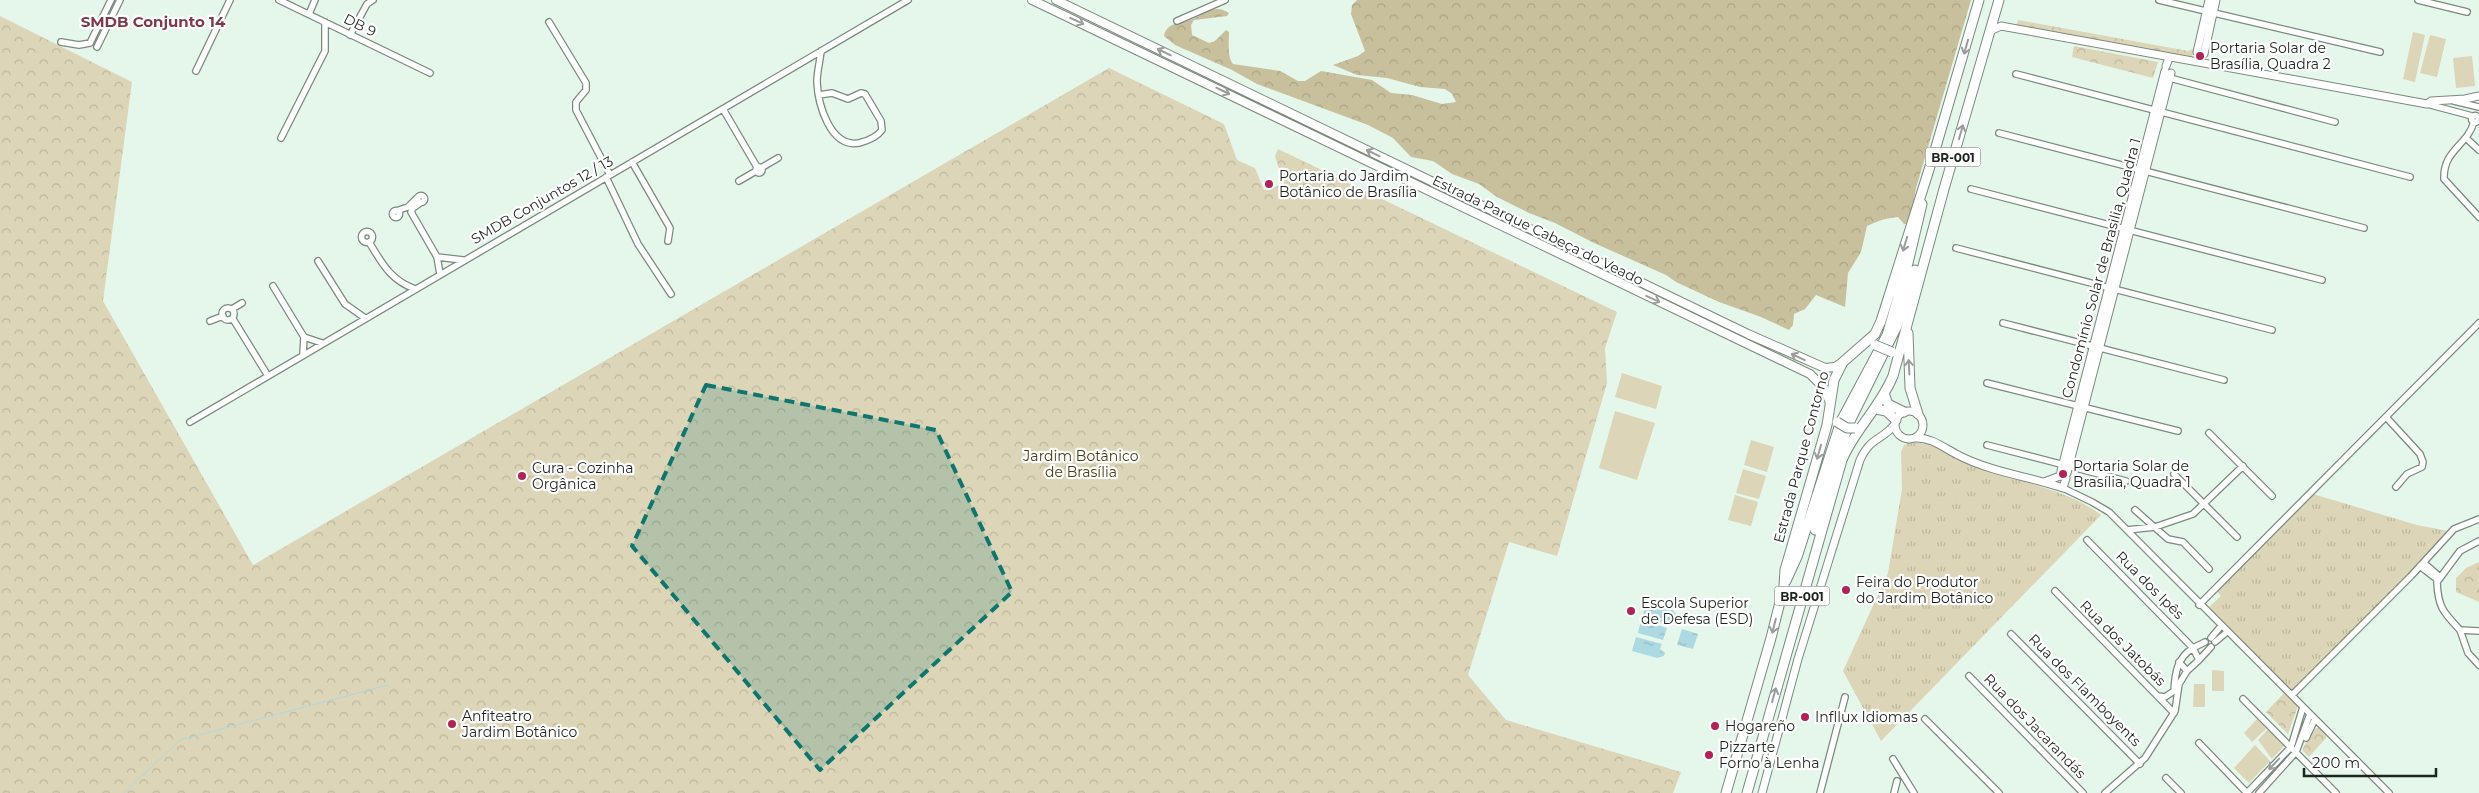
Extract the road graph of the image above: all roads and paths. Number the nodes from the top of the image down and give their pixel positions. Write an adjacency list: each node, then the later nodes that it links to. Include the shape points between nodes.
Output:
1 (111, 0): 27 (street, via 90,43)
2 (120, 0): 28 (street)
3 (230, 0): 33 (street)
4 (279, 0): 19 (street, DB 9)
5 (315, 0): 19 (street)
6 (373, 0): 26 (street, via 367,4)
7 (908, 0): 29 (street, SMDB Conjuntos 12 / 13)
8 (1032, 0): 73 (main road, Estrada Parque Cabeça do Veado, one-way to 73)
9 (1056, 0): 71 (main road, Estrada Parque Cabeça do Veado, one-way to 9)
10 (1225, 0): 21 (street)
11 (1979, 0): 57 (highway, Estrada Parque Contorno / BR-001, one-way to 57)
12 (1999, 0): 20 (highway, BR-001)
13 (2159, 0): 17 (street)
14 (2209, 0): 17 (street)
15 (2216, 0): 17 (street)
16 (2418, 0): 18 (street)
17 (2210, 12): 30 (street); 31 (street)
18 (2467, 12)
19 (308, 14): 22 (street, DB 9)
20 (1994, 19): 24 (street); 25 (highway, BR-001)
21 (1177, 21)
22 (325, 22): 26 (street, DB 9); 48 (street, via 325,51)
23 (549, 22): 56 (street, via 587,85 575,104 576,110)
24 (2001, 26): 25 (street); 32 (street)
25 (1990, 31): 55 (highway, BR-001, one-way to 25)
26 (350, 35): 34 (street, DB 9)
27 (61, 42)
28 (97, 47)
29 (821, 51): 38 (street, via 817,80); 43 (street, SMDB Conjuntos 12 / 13)
30 (2380, 52)
31 (2200, 56): 32 (street); 37 (street)
32 (2169, 68): 44 (street, Condomínio Solar de Brasilia, Quadra 1); 46 (street)
33 (196, 71)
34 (430, 73)
35 (2016, 74): 44 (street)
36 (2379, 89): 37 (street)
37 (2372, 94): 41 (street)
38 (819, 95): 38 (street, via 830,127 841,141 862,142 882,130 882,124 865,94 848,99 832,93)
39 (2479, 96): 40 (street)
40 (2449, 100): 41 (street); 42 (street)
41 (2427, 104): 45 (street)
42 (2479, 107)
43 (723, 109): 52 (street, SMDB Conjuntos 12 / 13); 53 (street)
44 (2158, 111): 54 (street, Condomínio Solar de Brasilia, Quadra 1); 58 (street)
45 (2476, 118): 49 (street)
46 (2335, 122)
47 (1999, 133): 54 (street)
48 (281, 138)
49 (2467, 139): 50 (street); 62 (street, via 2450,154 2444,179)
50 (2479, 150)
51 (778, 158): 53 (street)
52 (632, 162): 56 (street, SMDB Conjuntos 12 / 13); 65 (street, via 670,228)
53 (758, 168): 59 (street)
54 (2143, 170): 63 (street); 64 (street, Condomínio Solar de Brasilia, Quadra 1)
55 (1948, 174): 83 (highway, BR-001); 137 (highway, via 1897,326 1851,419 1828,479 1813,540)
56 (608, 176): 69 (street, SMDB Conjuntos 12 / 13); 80 (street, via 643,253)
57 (1927, 176): 93 (highway, Estrada Parque Contorno / BR-001, one-way to 93, via 1881,321 1875,334); 139 (highway, via 1918,227 1884,342 1841,422 1797,557)
58 (2410, 177)
59 (739, 181)
60 (1971, 188): 64 (street)
61 (411, 212): 61 (street, via 413,208 419,200 397,214); 68 (street)
62 (2479, 217)
63 (2364, 228)
64 (2127, 229): 76 (street); 78 (street, Condomínio Solar de Brasilia, Quadra 1)
65 (668, 241)
66 (369, 242): 79 (street, via 388,273)
67 (1956, 248): 78 (street)
68 (437, 256): 69 (street); 74 (street)
69 (465, 260): 74 (street, SMDB Conjuntos 12 / 13)
70 (318, 261): 86 (street, via 344,304)
71 (1601, 263): 72 (main road, Estrada Parque Cabeça do Veado); 73 (main road)
72 (1610, 267): 75 (main road); 96 (main road, Estrada Parque Cabeça do Veado, one-way to 72, via 1825,368 1815,364)
73 (1597, 272): 75 (main road, Estrada Parque Cabeça do Veado)
74 (440, 274): 79 (street, SMDB Conjuntos 12 / 13)
75 (1606, 276): 102 (main road, Estrada Parque Cabeça do Veado, one-way to 102, via 1810,374 1824,388)
76 (2322, 280)
77 (273, 286): 91 (street)
78 (2112, 288): 90 (street); 94 (street, Condomínio Solar de Brasilia, Quadra 1)
79 (415, 289): 86 (street, SMDB Conjuntos 12 / 13)
80 (671, 294)
81 (242, 303): 82 (street)
82 (232, 309): 84 (street, via 225,309); 85 (street)
83 (1909, 314): 97 (highway, BR-001); 106 (highway, one-way to 83, via 1910,388)
84 (223, 316): 85 (street, via 227,320); 87 (street)
85 (233, 318): 98 (street)
86 (365, 318): 92 (street, SMDB Conjuntos 12 / 13)
87 (210, 321)
88 (2003, 323): 94 (street)
89 (2479, 323): 107 (street)
90 (2272, 330)
91 (304, 337): 92 (street); 95 (street)
92 (322, 343): 95 (street, SMDB Conjuntos 12 / 13)
93 (1861, 347): 96 (highway, Estrada Parque Contorno / BR-001); 97 (highway, bridge, via 1875,345 1892,352)
94 (2097, 347): 99 (street); 103 (street, Condomínio Solar de Brasilia, Quadra 1)
95 (303, 354): 98 (street, SMDB Conjuntos 12 / 13)
96 (1843, 362): 102 (highway, Estrada Parque Contorno / BR-001, via 1834,380)
97 (1896, 362): 101 (highway, BR-001)
98 (268, 376): 108 (street, SMDB Conjuntos 12 / 13)
99 (2224, 380)
100 (1987, 383): 103 (street)
101 (1884, 396): 104 (highway, BR-001); 105 (highway, via 1888,404)
102 (1830, 405): 109 (highway, bridge, via 1837,422 1847,428); 139 (highway, Estrada Parque Contorno / BR-001, one-way to 139, via 1785,570)
103 (2081, 406): 112 (street); 120 (street, Condomínio Solar de Brasilia, Quadra 1)
104 (1876, 409): 109 (highway, BR-001); 110 (highway, via 1886,411)
105 (1904, 412): 106 (street); 110 (street)
106 (1918, 414): 111 (street)
107 (2386, 417): 124 (street, via 2420,454 2423,462 2422,467 2407,474); 141 (street)
108 (190, 422)
109 (1867, 422): 137 (highway, BR-001, via 1847,447 1842,460)
110 (1895, 422): 114 (street); 115 (street)
111 (1923, 426): 116 (street); 117 (street)
112 (2178, 431)
113 (2209, 433): 119 (street)
114 (1900, 436): 115 (street); 116 (street, via 1910,440)
115 (1879, 437): 172 (street, via 1866,447 1860,460 1798,659)
116 (1915, 438): 117 (street)
117 (1937, 443): 123 (street, via 1974,462)
118 (1987, 446): 120 (street)
119 (2243, 466): 126 (street); 127 (street)
120 (2064, 473): 122 (street); 123 (street); 125 (street, Condomínio Solar de Brasilia, Quadra 1)
121 (2174, 474): 127 (street)
122 (2126, 481)
123 (2044, 482): 125 (street)
124 (2396, 487)
125 (2063, 488): 131 (street, via 2102,507)
126 (2272, 496)
127 (2205, 504): 130 (street, via 2193,514); 132 (street)
128 (2135, 510): 130 (street)
129 (2479, 519): 135 (street, via 2454,529)
130 (2155, 527): 131 (street); 136 (street, via 2168,539 2183,542)
131 (2127, 530): 141 (street)
132 (2238, 537)
133 (2088, 540): 148 (street, Rua dos Ipês)
134 (2479, 540): 138 (street, via 2460,551)
135 (2422, 565): 138 (street); 155 (street)
136 (2209, 568)
137 (1809, 575): 171 (highway, BR-001, one-way to 137)
138 (2439, 579): 143 (street, via 2440,606)
139 (1784, 586): 170 (highway, Estrada Parque Contorno / BR-001, one-way to 170)
140 (2055, 591): 156 (street, Rua dos Jatobás)
141 (2199, 605): 142 (street)
142 (2221, 626): 145 (street); 147 (street)
143 (2460, 630): 144 (street); 151 (street, via 2468,654)
144 (2479, 631)
145 (2227, 632): 147 (street); 155 (street)
146 (2011, 634): 167 (street, Rua dos Flamboyents)
147 (2212, 641): 148 (street); 149 (street)
148 (2193, 648): 149 (street, Rua dos Ipês); 150 (street)
149 (2199, 660): 152 (street)
150 (2179, 662): 152 (street); 154 (street)
151 (2479, 665)
152 (2187, 671): 160 (street, via 2179,684)
153 (1969, 676): 177 (street, Rua dos Jacarandás)
154 (2174, 692): 156 (street, via 2169,696); 160 (street)
155 (2292, 695): 159 (street)
156 (2159, 696): 160 (street, Rua dos Jatobás)
157 (1845, 697): 173 (street)
158 (2244, 699): 164 (street)
159 (2303, 707): 161 (street); 164 (street)
160 (2173, 712): 167 (street)
161 (2313, 716): 165 (street); 183 (street)
162 (1925, 719): 176 (street)
163 (2200, 743): 180 (street)
164 (2291, 747): 165 (street); 180 (street, one-way to 180)
165 (2296, 753): 181 (street); 182 (street)
166 (1893, 759): 175 (street)
167 (2140, 764): 178 (street)
168 (2166, 778): 179 (street)
169 (1898, 781): 174 (street)
170 (1726, 793)
171 (1747, 793)
172 (1762, 793)
173 (1820, 793)
174 (1894, 793)
175 (1914, 793)
176 (1999, 793)
177 (2084, 793)
178 (2105, 793)
179 (2181, 793)
180 (2247, 793)
181 (2259, 793)
182 (2336, 793)
183 (2389, 793)

